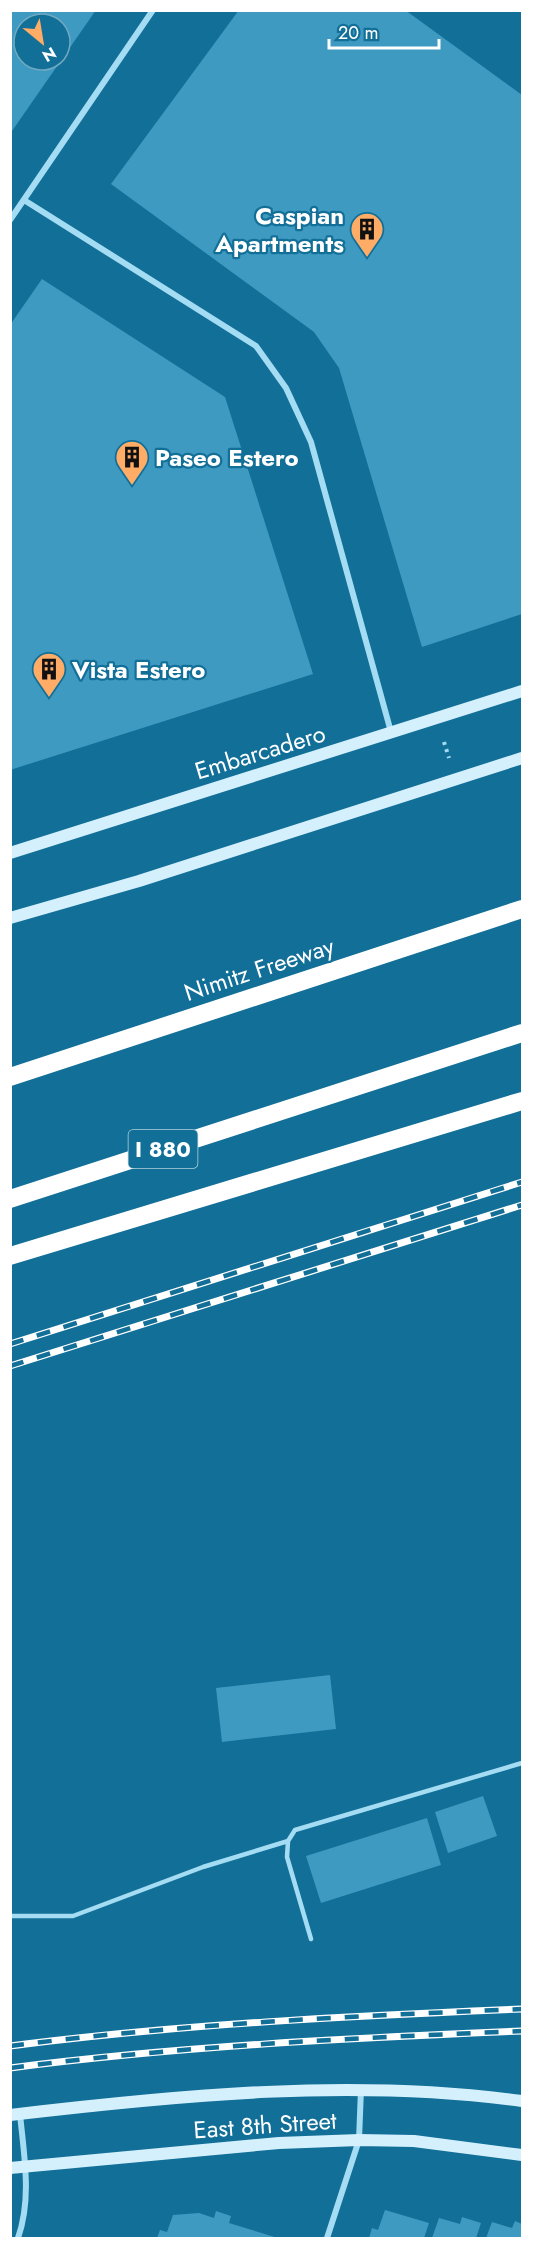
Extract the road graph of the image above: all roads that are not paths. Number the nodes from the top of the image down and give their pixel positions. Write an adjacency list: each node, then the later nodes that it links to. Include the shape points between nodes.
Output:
1 (153, 10): 2 (street)
2 (24, 200): 3 (street); 5 (street, via 256,346 286,388 311,442)
3 (10, 220)
4 (522, 691): 5 (main road, Embarcadero)
5 (392, 732): 7 (main road, Embarcadero)
6 (522, 758): 9 (main road, via 139,881)
7 (10, 853)
8 (522, 909): 11 (highway, Nimitz Freeway)
9 (10, 918)
10 (522, 1033): 13 (highway, I 880)
11 (10, 1077)
12 (522, 1101): 14 (highway)
13 (10, 1199)
14 (10, 1256)
15 (522, 1763): 16 (lane, via 310,1824 296,1830)
16 (288, 1841): 17 (lane, via 203,1867 73,1916); 18 (lane, via 287,1857)
17 (10, 1916)
18 (311, 1939)
19 (361, 2089): 20 (main road, East 8th Street); 21 (main road, East 8th Street, via 279,2091); 22 (street)
20 (522, 2101)
21 (15, 2114): 24 (street)
22 (359, 2140): 23 (main road, East 8th Street, via 414,2141); 24 (main road, East 8th Street, via 279,2143); 27 (street)
23 (522, 2154)
24 (25, 2167): 25 (main road, East 8th Street); 26 (street, via 27,2199)
25 (10, 2168)
26 (18, 2238)
27 (327, 2238)

